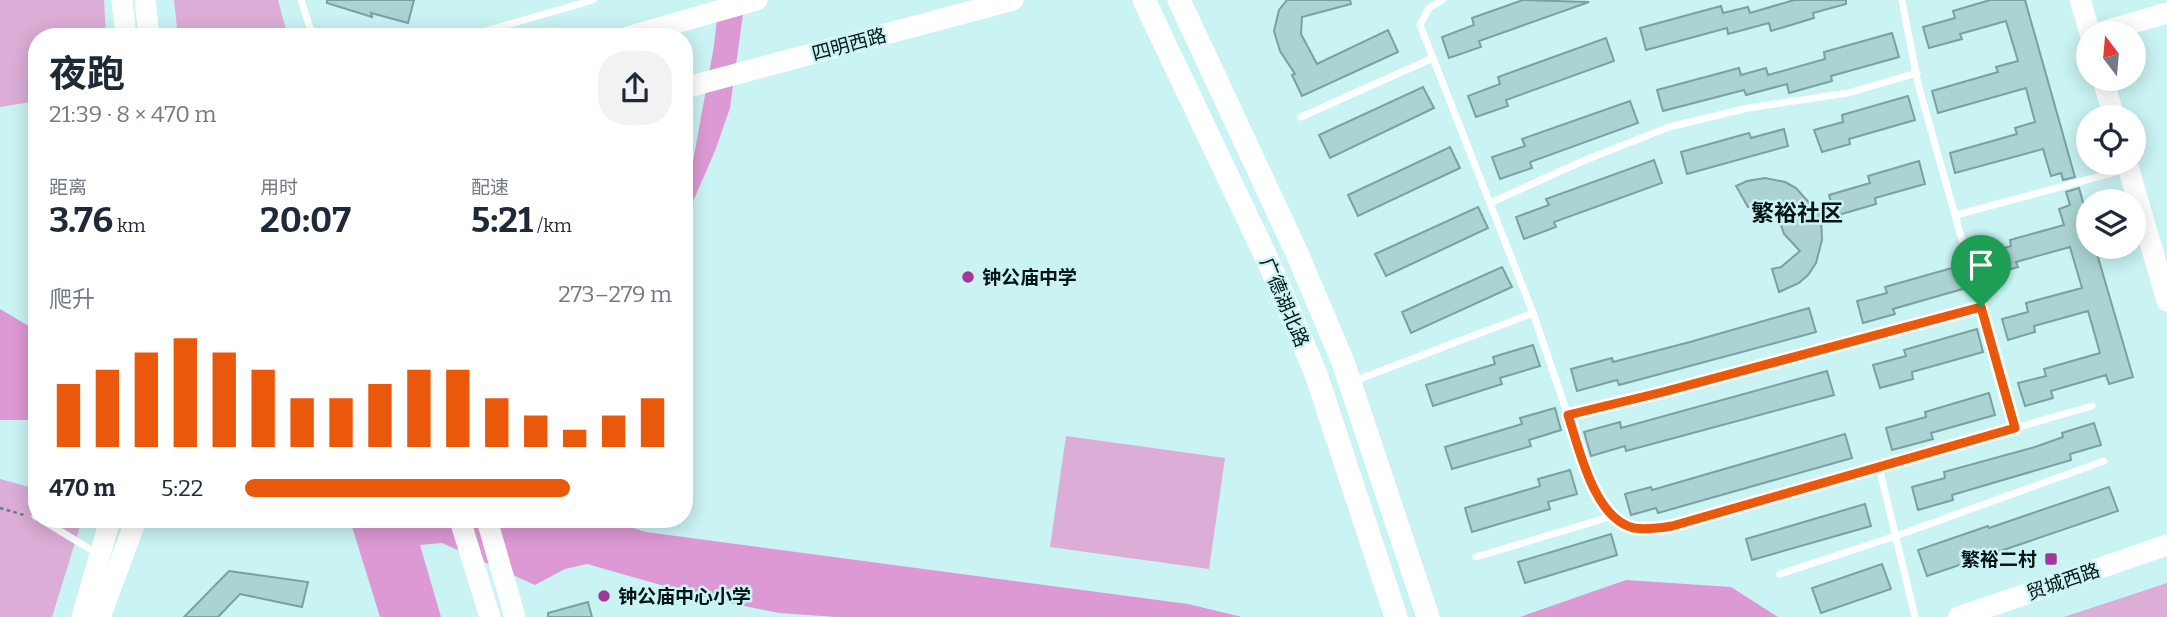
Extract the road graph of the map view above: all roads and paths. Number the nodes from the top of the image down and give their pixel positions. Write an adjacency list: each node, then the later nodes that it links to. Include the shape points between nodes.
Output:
1 (122, 0): 15 (main road)
2 (145, 0): 16 (main road)
3 (300, 0): 17 (lane)
4 (593, 0): 18 (lane)
5 (757, 0): 19 (main road)
6 (1013, 0): 22 (main road, 四明西路)
7 (1144, 0): 54 (main road, 广德湖北路, via 1311,362)
8 (1180, 0): 31 (main road, 广德湖北路, via 1305,272)
9 (1442, 0): 20 (lane, via 1429,8 1420,25)
10 (1902, 0): 21 (lane)
11 (2080, 0): 13 (main road)
12 (2167, 13): 14 (main road)
13 (2086, 21)
14 (2139, 21)
15 (125, 28)
16 (148, 28)
17 (310, 28)
18 (496, 28)
19 (654, 28)
20 (1433, 58): 23 (lane); 26 (lane)
21 (1917, 74): 26 (lane, via 1847,93 1748,108 1670,127); 27 (lane)
22 (693, 86)
23 (1301, 117)
24 (2096, 175): 27 (lane)
25 (2131, 175): 28 (main road)
26 (1490, 203): 30 (lane)
27 (1956, 215): 29 (lane)
28 (2167, 301)
29 (1981, 307): 33 (lane); 34 (lane)
30 (1533, 313): 31 (lane); 33 (lane)
31 (1350, 383): 55 (main road, 广德湖北路)
32 (2092, 406): 34 (lane)
33 (1568, 415): 39 (lane, via 1589,477)
34 (2015, 428): 36 (lane)
35 (2104, 461): 45 (lane)
36 (1879, 467): 39 (lane, via 1672,526 1633,528); 45 (lane)
37 (0, 508): 38 (path)
38 (28, 516)
39 (1613, 516): 48 (lane)
40 (55, 528): 47 (lane)
41 (108, 528): 47 (main road)
42 (133, 528): 51 (main road)
43 (463, 528): 52 (main road)
44 (489, 528): 53 (main road)
45 (1896, 536): 49 (lane); 56 (lane)
46 (2167, 545): 57 (main road, 贸城西路)
47 (100, 556): 50 (main road)
48 (1476, 557)
49 (1780, 574)
50 (82, 617)
51 (100, 617)
52 (490, 617)
53 (515, 617)
54 (1396, 617)
55 (1428, 617)
56 (1915, 617)
57 (1959, 617)

